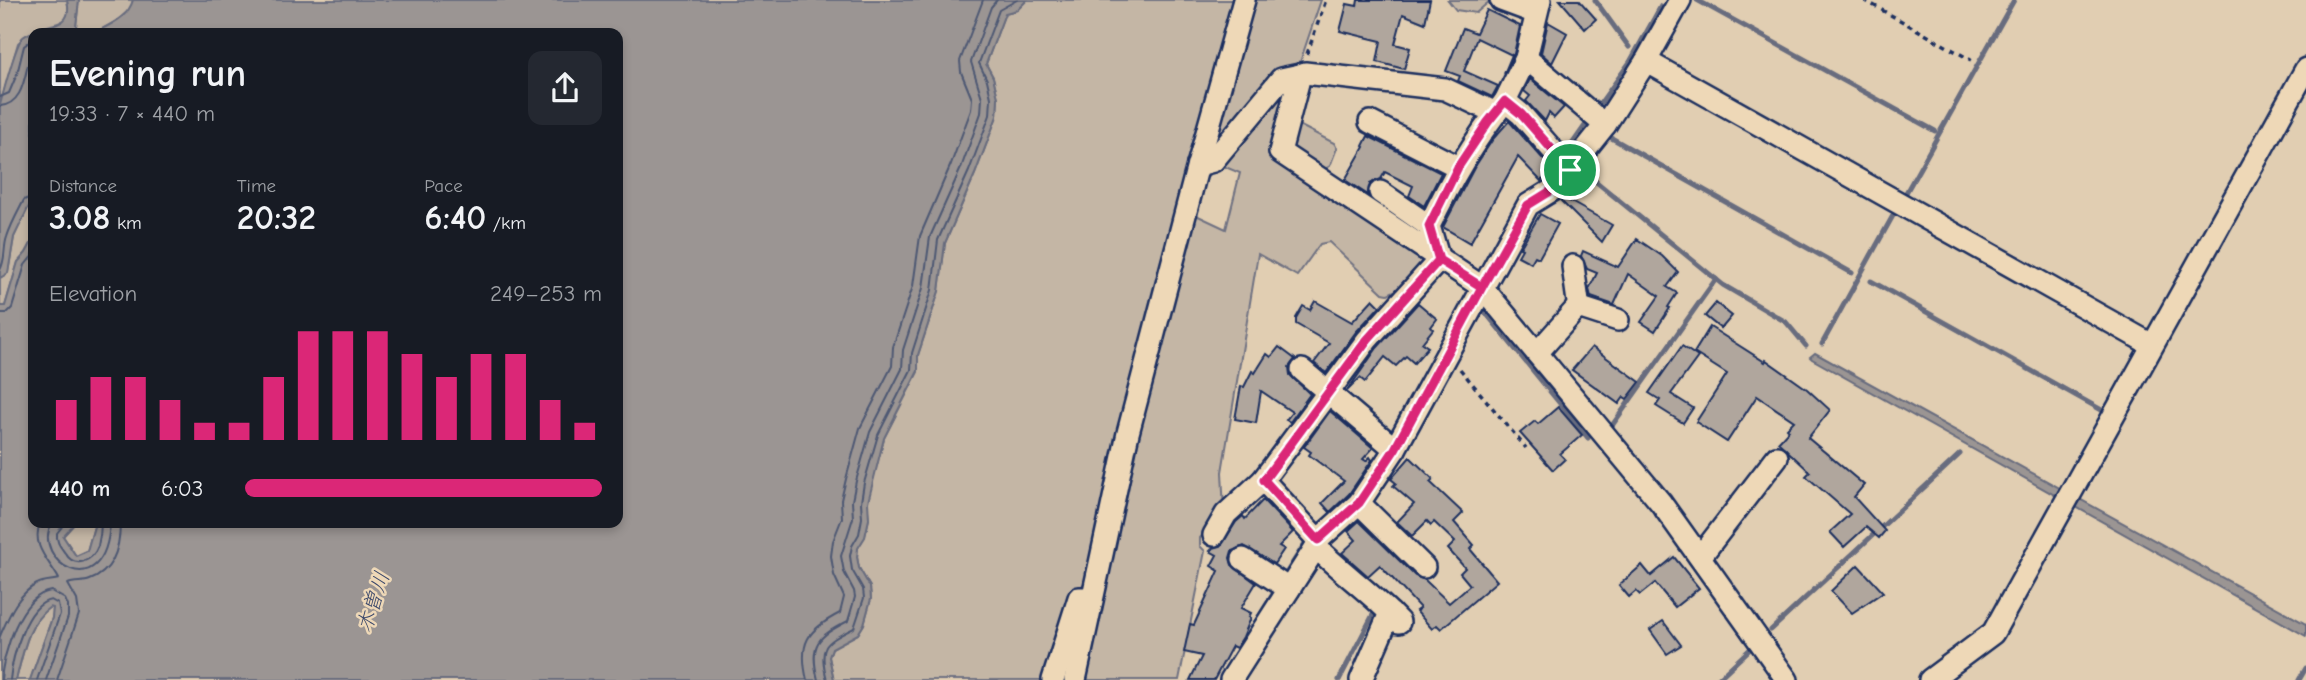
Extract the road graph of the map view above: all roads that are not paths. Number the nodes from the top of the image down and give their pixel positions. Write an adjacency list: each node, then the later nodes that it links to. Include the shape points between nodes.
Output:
1 (1244, 0): 12 (street)
2 (1501, 0): 4 (street)
3 (1680, 0): 6 (street)
4 (1538, 6): 5 (street)
5 (1526, 58): 9 (street); 11 (street)
6 (1646, 61): 11 (street); 22 (street)
7 (2306, 69): 22 (street)
8 (1300, 75): 9 (street, via 1445,89); 12 (street, via 1281,79 1213,161); 17 (street, via 1280,152)
9 (1500, 107): 13 (street); 14 (street, via 1521,114)
10 (1370, 122): 13 (street)
11 (1605, 125): 14 (street)
12 (1198, 165): 36 (street, via 1128,433)
13 (1458, 167): 16 (street)
14 (1570, 170): 19 (street, via 1554,189 1528,205)
15 (1380, 192): 16 (street)
16 (1429, 226): 17 (street)
17 (1439, 260): 19 (street); 25 (street)
18 (1573, 267): 20 (street)
19 (1482, 287): 23 (street); 26 (street)
20 (1579, 309): 21 (street); 23 (street)
21 (1618, 320)
22 (2152, 345): 42 (street, via 1993,633)
23 (1537, 354): 32 (street, via 1661,503)
24 (1302, 370): 25 (street)
25 (1329, 390): 26 (street); 28 (street)
26 (1395, 449): 29 (street)
27 (1777, 457): 32 (street)
28 (1264, 480): 30 (street, via 1226,513); 31 (street)
29 (1359, 503): 31 (street); 34 (street)
30 (1213, 535)
31 (1317, 543): 35 (street); 40 (street, via 1339,570 1376,597 1394,617)
32 (1700, 558): 41 (street)
33 (1243, 559): 35 (street)
34 (1424, 567)
35 (1289, 589): 39 (street)
36 (1092, 598): 37 (street, via 1079,598); 38 (street)
37 (1053, 680)
38 (1075, 680)
39 (1231, 680)
40 (1361, 680)
41 (1787, 680)
42 (1930, 680)

